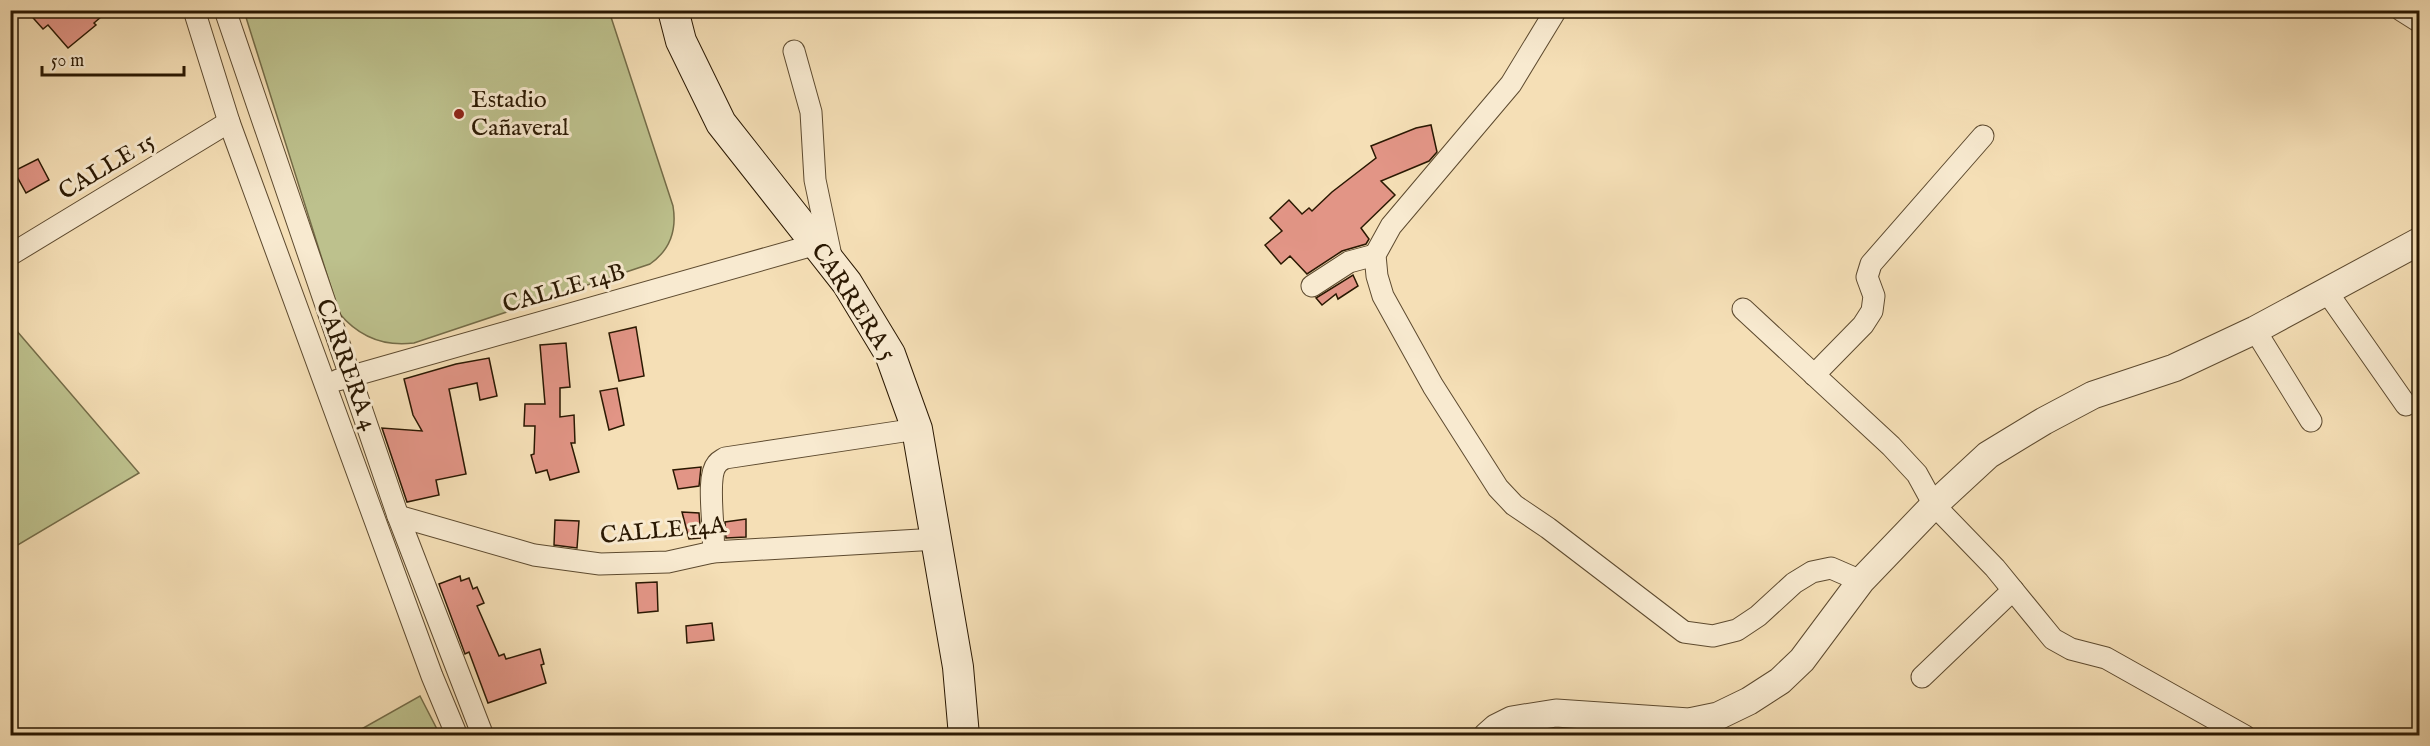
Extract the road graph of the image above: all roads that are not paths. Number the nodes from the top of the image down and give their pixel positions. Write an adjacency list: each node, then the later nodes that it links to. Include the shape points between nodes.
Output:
1 (194, 10): 8 (street, CARRERA 4)
2 (225, 10): 20 (street, CARRERA 4)
3 (673, 10): 11 (main road, CARRERA 5, via 681,41 721,123)
4 (2401, 10): 6 (street)
5 (1550, 14): 13 (street, via 1511,84 1391,226)
6 (2420, 22)
7 (794, 51): 14 (street, via 811,112 815,180)
8 (229, 122): 12 (street, CALLE 15); 21 (street, CARRERA 4)
9 (1983, 136): 19 (street, via 1870,264 1867,277 1874,296 1872,311)
10 (2420, 241): 16 (street)
11 (817, 244): 14 (main road, CARRERA 5); 20 (street, CALLE 14B)
12 (10, 255)
13 (1375, 255): 15 (street, via 1349,262); 29 (street, via 1383,296 1432,386 1498,488 1514,505 1684,632 1713,636 1737,630 1812,572 1831,568)
14 (835, 268): 24 (main road, CARRERA 5, via 890,354)
15 (1312, 286)
16 (2327, 292): 18 (street); 22 (street)
17 (1743, 309): 19 (street)
18 (2255, 330): 23 (street); 25 (street, via 2174,368 2093,395 2044,421 1988,455)
19 (1814, 375): 25 (street, via 1917,474)
20 (350, 377): 21 (street, CALLE 14B); 26 (street, CARRERA 4)
21 (326, 384): 32 (street, CARRERA 4)
22 (2406, 405)
23 (2311, 421)
24 (916, 429): 27 (main road, CARRERA 5); 28 (street, via 724,458 716,464 711,479)
25 (1934, 505): 29 (street); 30 (street)
26 (398, 516): 28 (street, CALLE 14A, via 534,555 600,564 668,562); 33 (street, CARRERA 4)
27 (937, 539): 28 (street, CALLE 14A); 34 (main road, CARRERA 5, via 958,667)
28 (713, 552)
29 (1862, 581): 35 (street, via 1788,674 1749,701 1718,716 1689,722 1556,712 1512,720)
30 (2013, 590): 31 (street); 36 (street, via 2052,639 2071,649 2106,658)
31 (1922, 677)
32 (457, 735)
33 (483, 735)
34 (964, 735)
35 (1487, 735)
36 (2245, 735)

